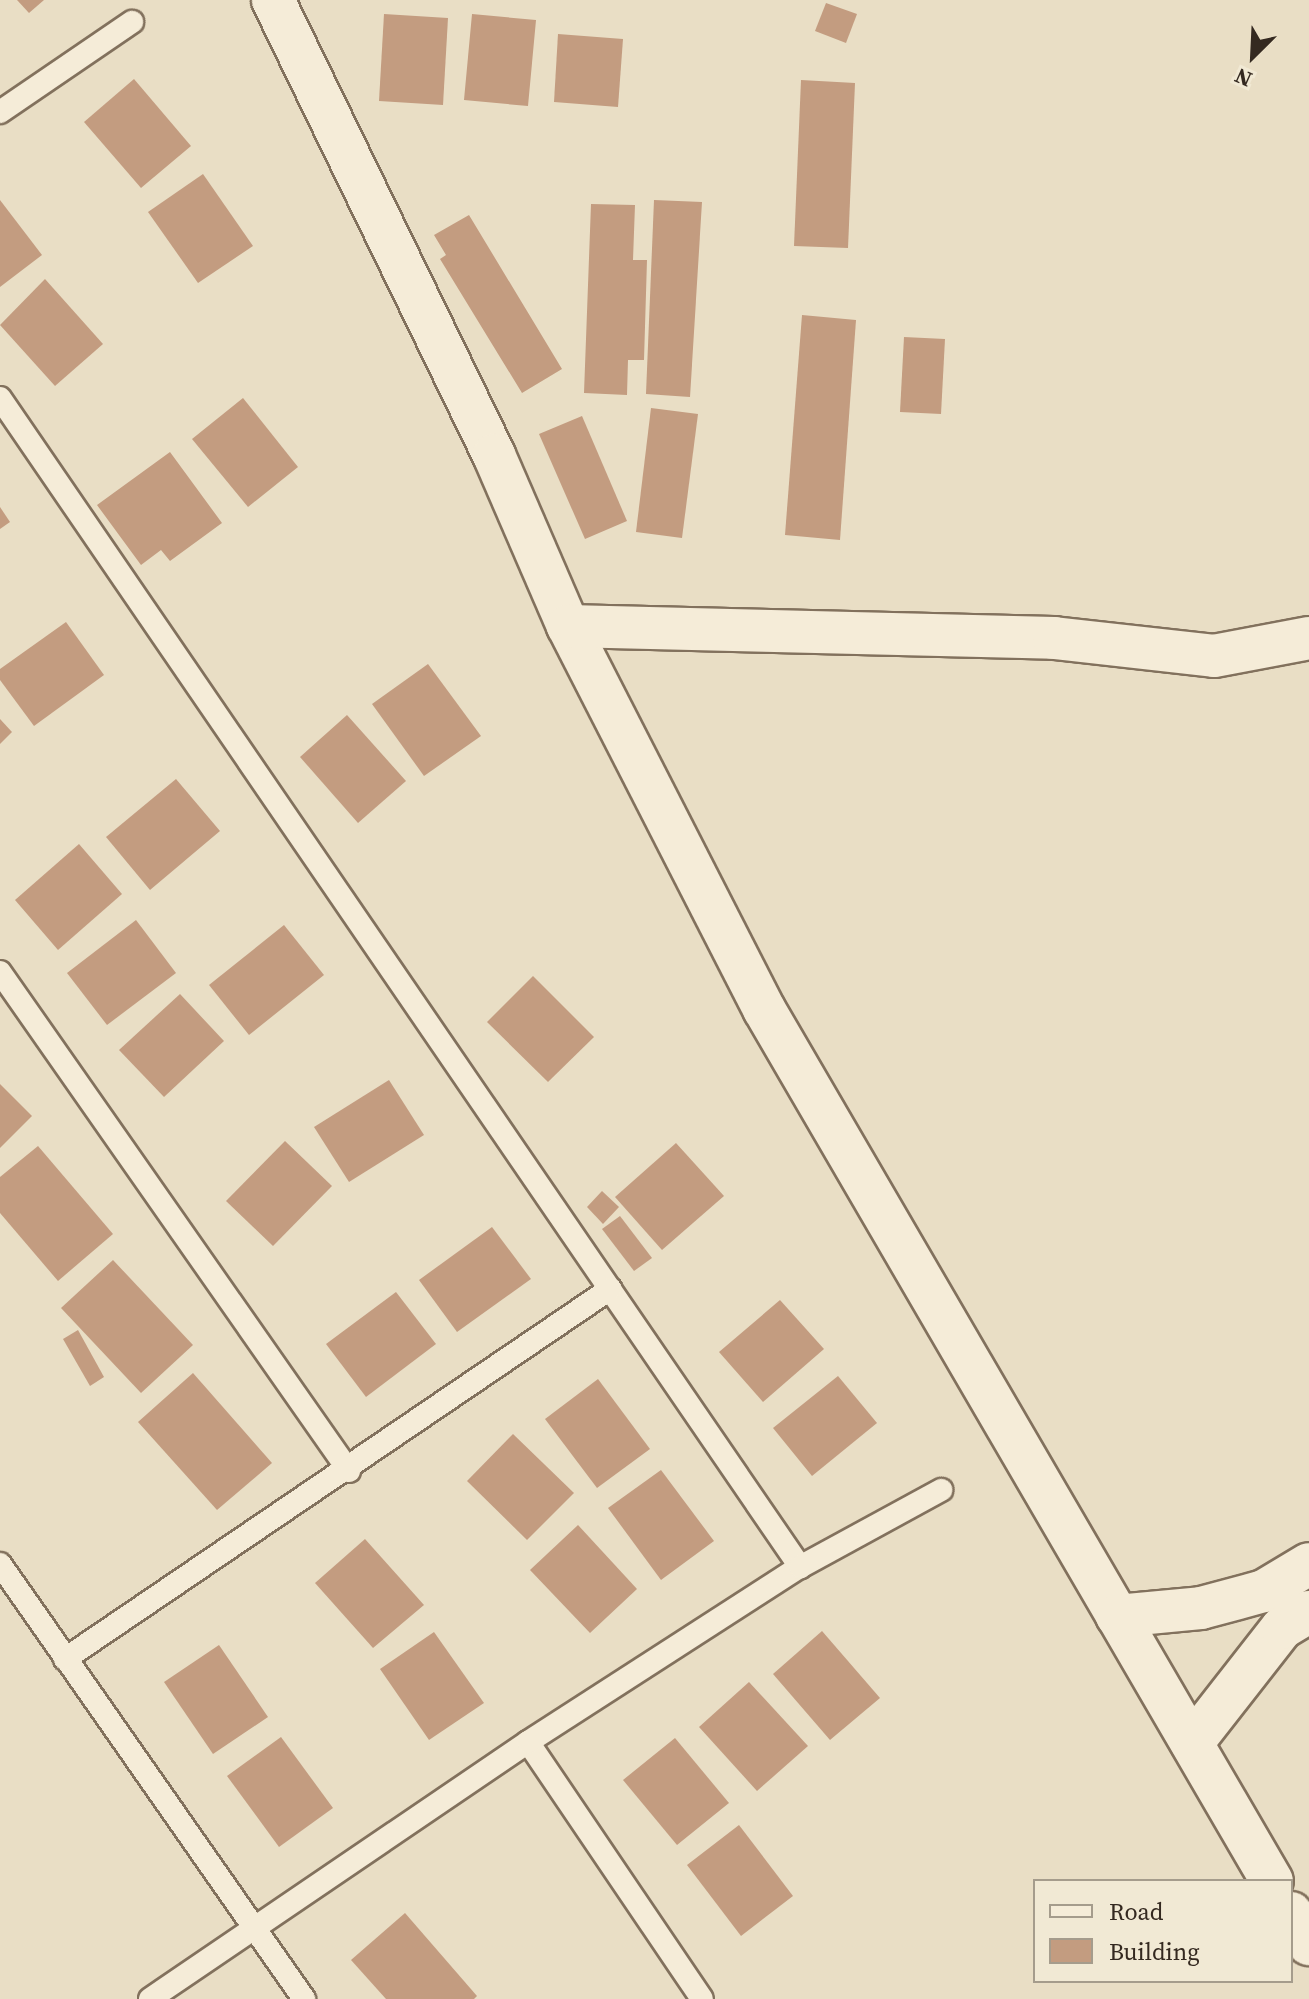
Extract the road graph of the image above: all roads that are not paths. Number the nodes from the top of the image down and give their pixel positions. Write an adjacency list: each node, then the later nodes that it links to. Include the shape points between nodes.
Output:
1 (273, 0): 5 (street, via 494,455)
2 (132, 22): 3 (lane)
3 (0, 112)
4 (0, 398): 8 (lane)
5 (568, 626): 6 (street, via 1054,638 1214,656); 15 (street, via 764,1009)
6 (1309, 638)
7 (0, 972): 9 (lane)
8 (610, 1289): 9 (lane); 13 (lane)
9 (349, 1471): 16 (lane)
10 (941, 1490): 13 (lane)
11 (0, 1564): 16 (lane)
12 (1309, 1564): 15 (street, via 1264,1591 1201,1608)
13 (800, 1567): 17 (lane)
14 (1309, 1612): 18 (street, via 1282,1628)
15 (1117, 1616): 18 (street)
16 (65, 1659): 21 (lane)
17 (528, 1742): 21 (lane); 25 (lane)
18 (1192, 1743): 19 (street)
19 (1271, 1879)
20 (1293, 1916): 22 (street)
21 (253, 1928): 23 (lane); 24 (lane)
22 (1309, 1944)
23 (150, 1999)
24 (304, 1999)
25 (702, 1999)

